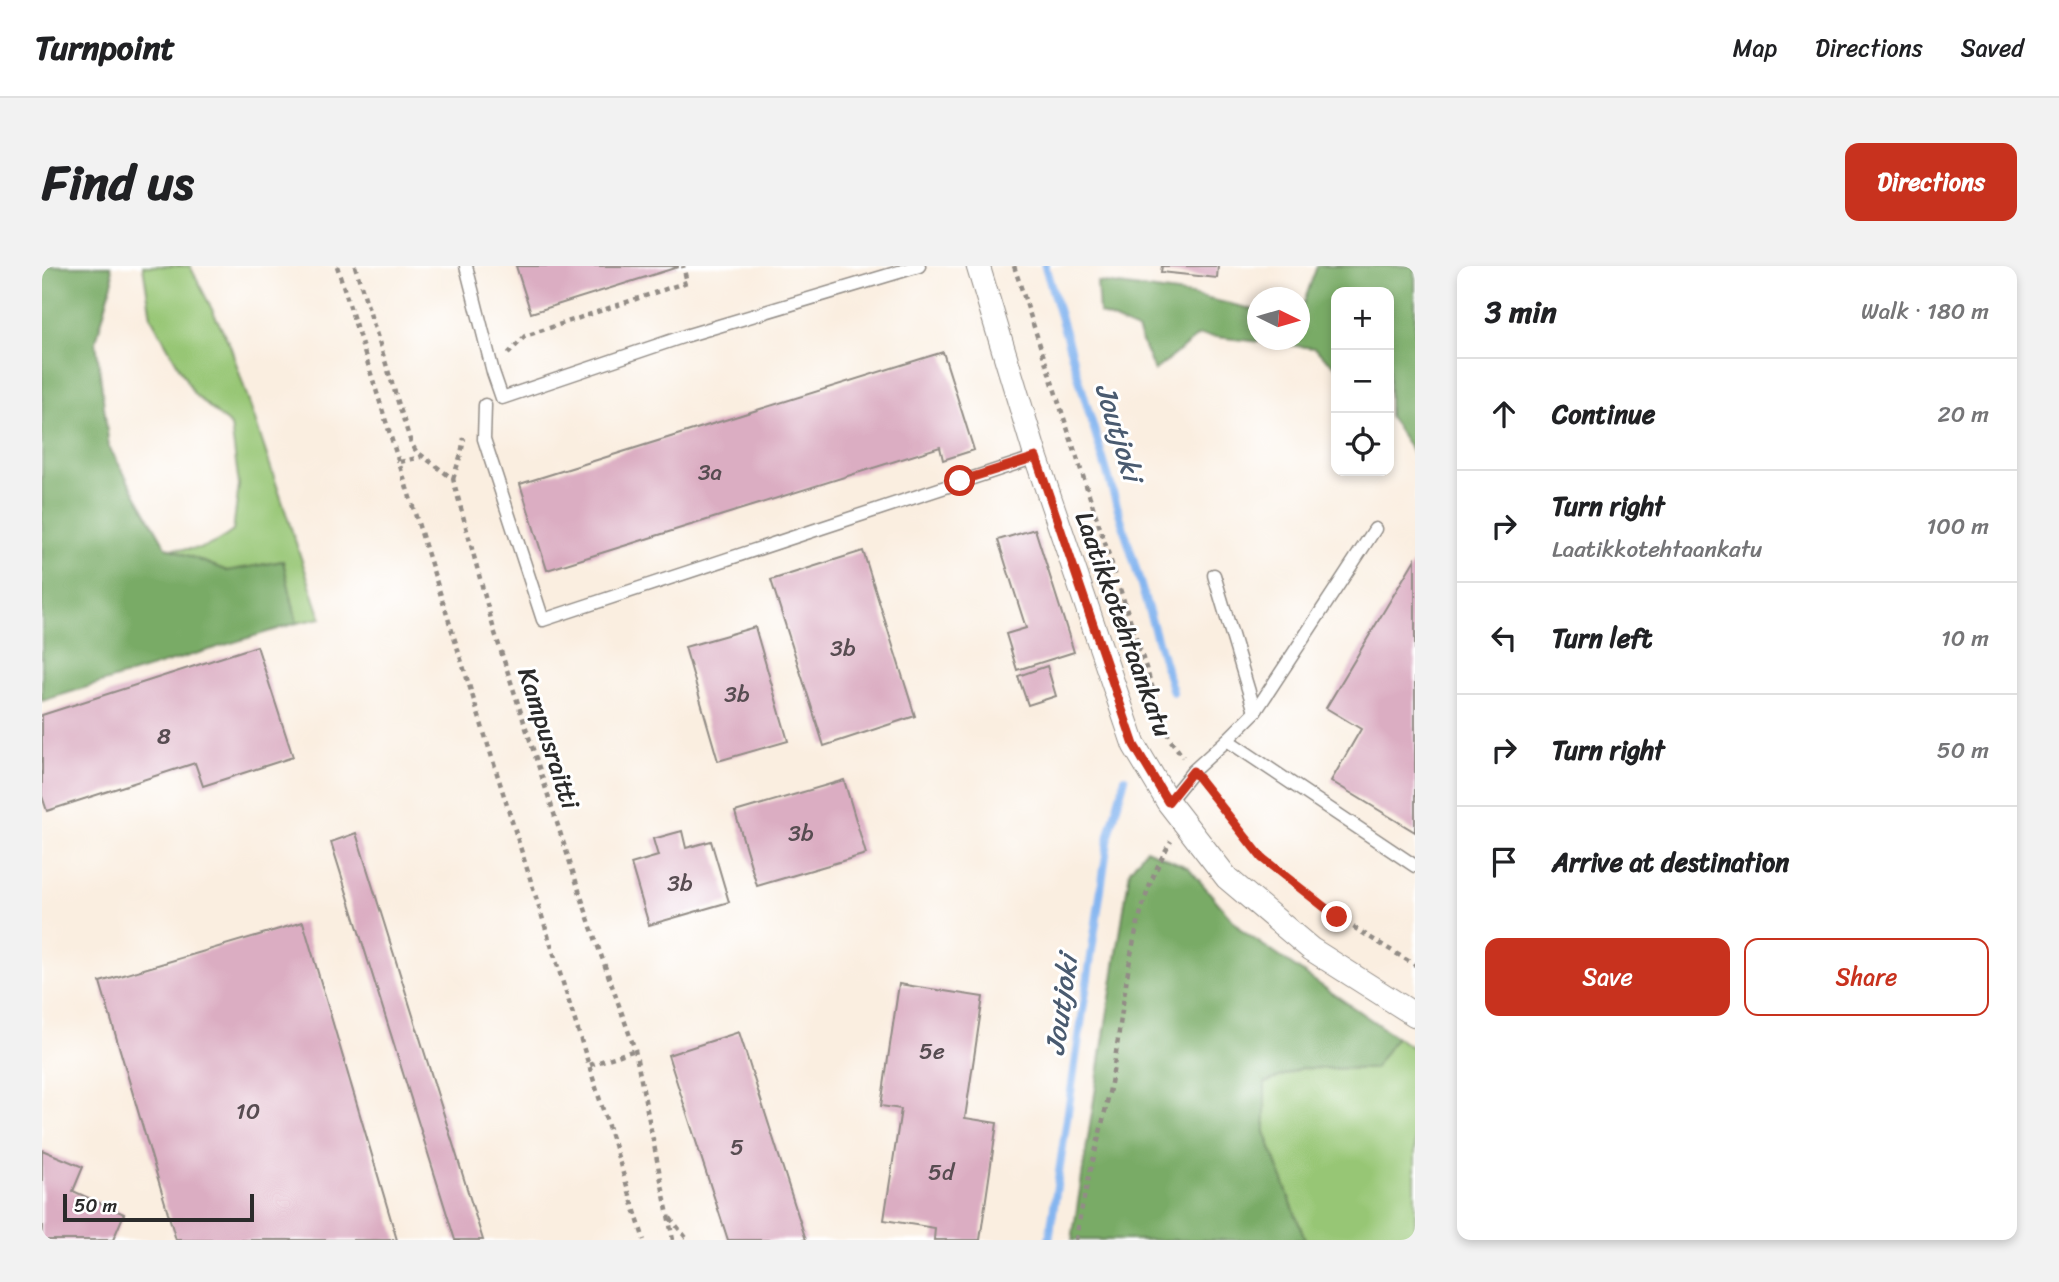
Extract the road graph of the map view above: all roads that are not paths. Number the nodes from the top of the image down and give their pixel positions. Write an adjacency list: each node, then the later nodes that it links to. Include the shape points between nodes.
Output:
1 (466, 266): 3 (lane, via 502,398)
2 (978, 266): 5 (street, Laatikkotehtaankatu)
3 (911, 267)
4 (485, 405): 5 (lane, via 484,439 543,620)
5 (1036, 457): 10 (street, Laatikkotehtaankatu, via 1134,745)
6 (1375, 529): 8 (lane)
7 (1214, 575): 8 (lane)
8 (1255, 712): 9 (lane)
9 (1227, 740): 10 (lane); 11 (lane)
10 (1168, 802): 12 (street, Laatikkotehtaankatu, via 1227,878 1300,940)
11 (1415, 866)
12 (1415, 1014)

